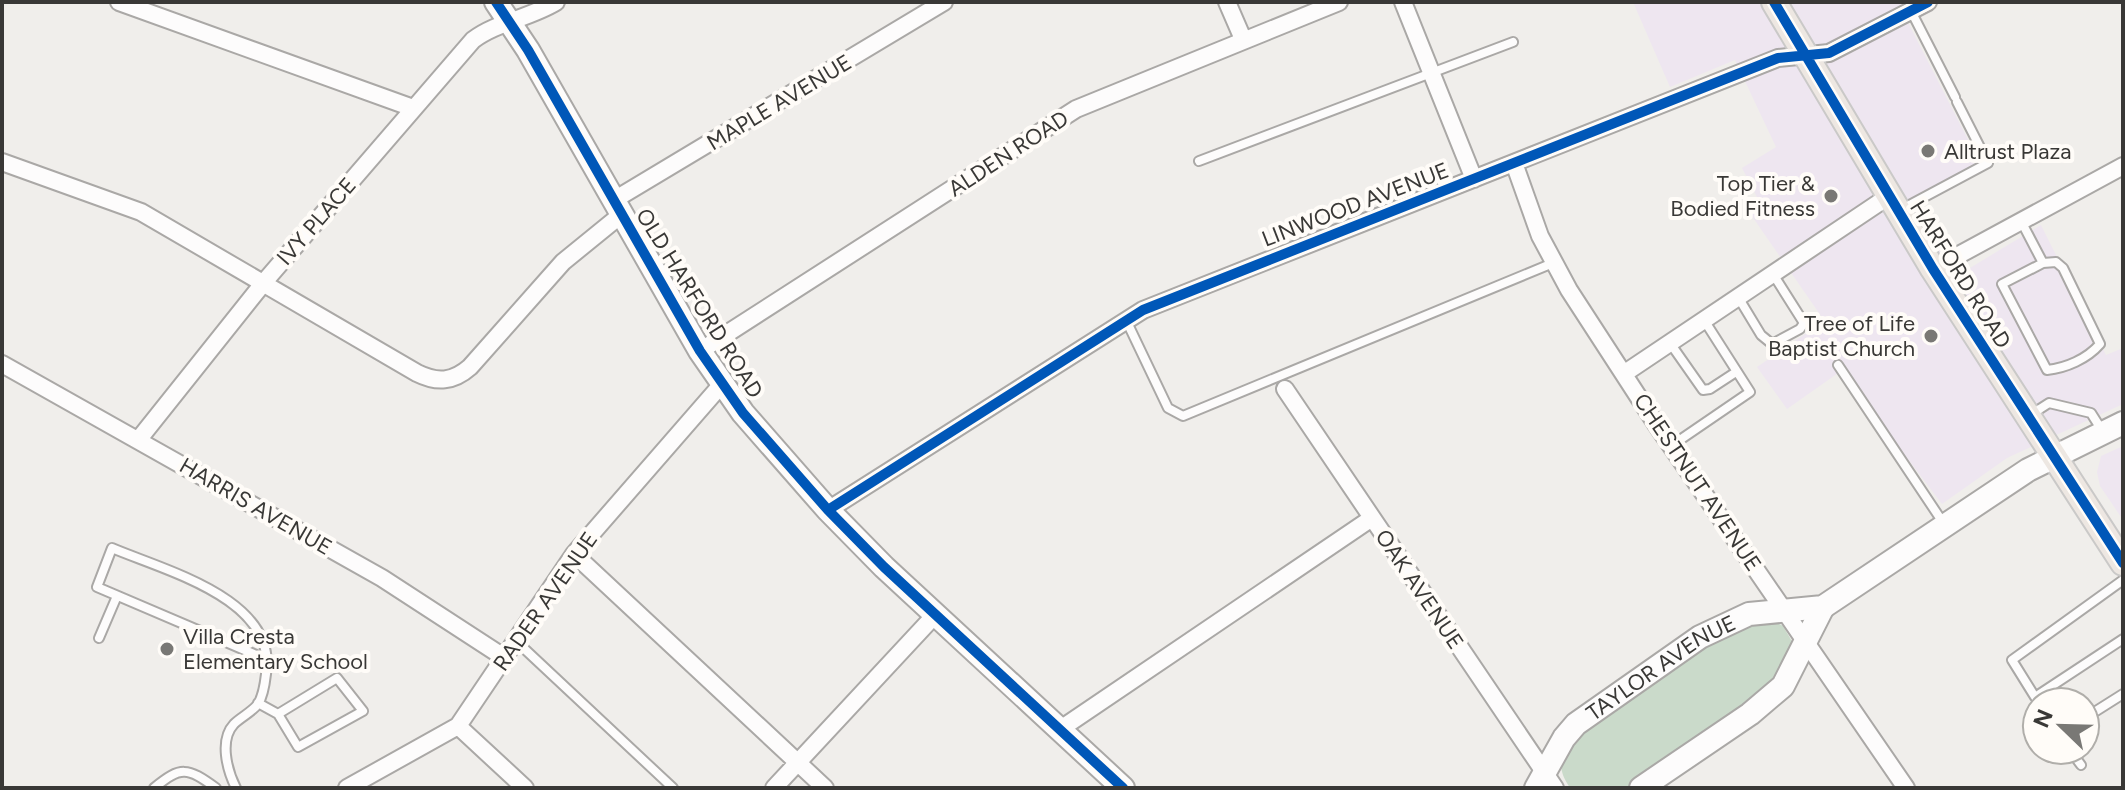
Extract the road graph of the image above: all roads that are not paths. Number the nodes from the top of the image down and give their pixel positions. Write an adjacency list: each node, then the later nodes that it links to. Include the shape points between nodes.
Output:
1 (119, 2): 15 (street)
2 (496, 2): 10 (street, OLD HARFORD ROAD)
3 (556, 2): 10 (street, IVY PLACE)
4 (944, 2): 22 (street, MAPLE AVENUE)
5 (1227, 2): 11 (street)
6 (1339, 2): 11 (street, ALDEN ROAD)
7 (1403, 2): 14 (street)
8 (1774, 2): 13 (main road, HARFORD ROAD)
9 (1919, 5): 13 (street, LINWOOD AVENUE, via 1829,53); 21 (lane, via 1988,163)
10 (511, 23): 15 (street, IVY PLACE, via 473,40); 22 (street, OLD HARFORD ROAD)
11 (1243, 39): 33 (street, ALDEN ROAD, via 1076,109)
12 (1513, 42): 14 (lane)
13 (1806, 55): 18 (street, LINWOOD AVENUE, via 1778,58); 21 (main road, HARFORD ROAD)
14 (1432, 74): 16 (lane); 20 (street)
15 (413, 108): 28 (street, IVY PLACE)
16 (1199, 161)
17 (2, 162): 28 (street, via 141,212)
18 (1514, 163): 20 (street, LINWOOD AVENUE); 24 (street, CHESTNUT AVENUE)
19 (2123, 166): 23 (street)
20 (1474, 179): 30 (street, LINWOOD AVENUE)
21 (1894, 204): 26 (main road, HARFORD ROAD); 27 (street)
22 (618, 207): 28 (street, MAPLE AVENUE, via 461,376 442,380 425,377); 33 (street, OLD HARFORD ROAD)
23 (2021, 220): 25 (lane); 26 (street)
24 (1553, 263): 30 (lane, via 1183,416 1168,408); 37 (street, CHESTNUT AVENUE)
25 (2043, 263): 25 (lane, via 2002,284 2047,370 2071,364 2100,344 2063,268 2056,262)
26 (1933, 269): 40 (main road, HARFORD ROAD)
27 (1773, 274): 29 (street); 29 (lane, via 1804,323 1788,338 1772,344 1761,335)
28 (265, 281): 42 (street, IVY PLACE)
29 (1738, 297): 31 (street)
30 (1126, 319): 45 (street, LINWOOD AVENUE)
31 (1704, 320): 32 (street); 36 (lane)
32 (1670, 343): 36 (lane, via 1703,390); 37 (street)
33 (700, 351): 38 (street, OLD HARFORD ROAD)
34 (2, 364): 42 (street, HARRIS AVENUE)
35 (1838, 365): 47 (lane)
36 (1736, 372): 43 (lane, via 1750,392)
37 (1625, 373): 43 (street, CHESTNUT AVENUE)
38 (722, 384): 45 (street, OLD HARFORD ROAD); 48 (street, RADER AVENUE)
39 (1285, 389): 46 (street, OAK AVENUE)
40 (2028, 417): 41 (lane, via 2049,403 2091,413); 44 (main road, HARFORD ROAD)
41 (2113, 428): 44 (street, TAYLOR AVENUE)
42 (139, 439): 59 (street, HARRIS AVENUE, via 382,578)
43 (1671, 446): 53 (street, CHESTNUT AVENUE)
44 (2053, 457): 47 (street, TAYLOR AVENUE); 49 (main road, HARFORD ROAD)
45 (828, 510): 54 (street, OLD HARFORD ROAD)
46 (1372, 518): 66 (street); 68 (street, OAK AVENUE)
47 (1944, 525): 52 (street, TAYLOR AVENUE)
48 (574, 554): 57 (street, RADER AVENUE); 67 (street)
49 (2123, 563)
50 (2123, 580): 56 (lane, via 2012,660 2035,697)
51 (117, 596): 55 (lane); 60 (lane); 60 (lane, via 97,587 112,548 238,607 260,630)
52 (1823, 607): 53 (street, TAYLOR AVENUE); 58 (street)
53 (1786, 611): 58 (street, CHESTNUT AVENUE); 68 (street, TAYLOR AVENUE, via 1749,614 1700,637 1576,724 1564,738)
54 (935, 615): 66 (street, OLD HARFORD ROAD); 67 (street)
55 (99, 638)
56 (2123, 639)
57 (515, 640): 59 (street, RADER AVENUE); 74 (lane)
58 (1808, 642): 78 (street, via 1792,674 1769,700); 79 (street, CHESTNUT AVENUE)
59 (505, 658): 65 (street, RADER AVENUE)
60 (268, 660): 62 (lane)
61 (2123, 694): 63 (lane)
62 (258, 703): 64 (lane); 72 (lane, via 231,726 228,771)
63 (2101, 708)
64 (278, 714): 64 (lane, via 298,747 363,711 337,678)
65 (458, 726): 69 (street, RADER AVENUE); 73 (street)
66 (1059, 730): 77 (street, OLD HARFORD ROAD)
67 (798, 763): 75 (street); 76 (street)
68 (1545, 783)
69 (359, 785)
70 (154, 788): 71 (lane, via 175,771 188,770)
71 (216, 788)
72 (236, 788)
73 (525, 788)
74 (673, 788)
75 (774, 788)
76 (825, 788)
77 (1123, 788)
78 (1641, 788)
79 (1906, 788)

